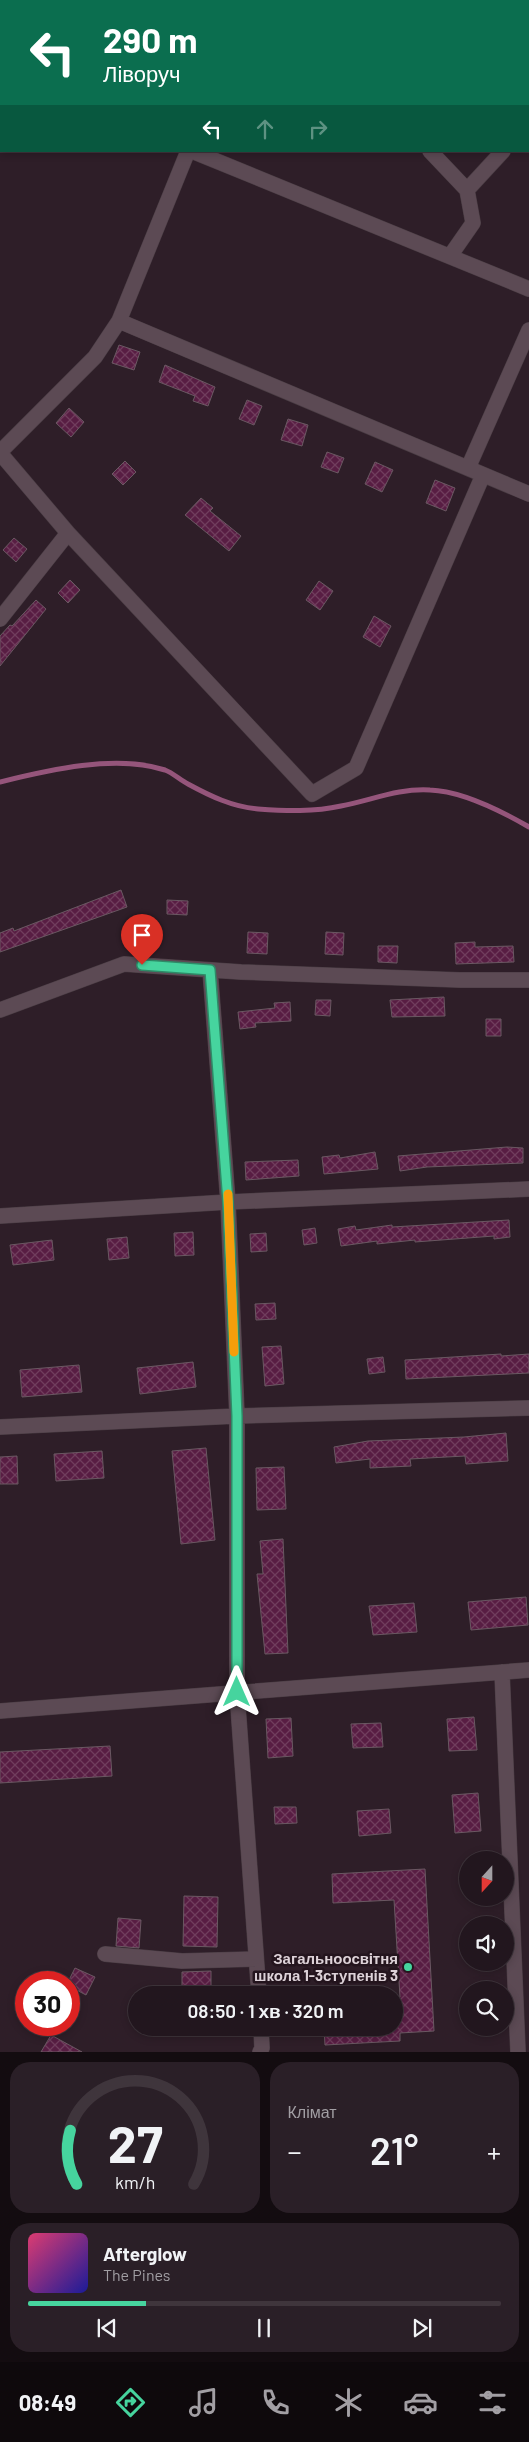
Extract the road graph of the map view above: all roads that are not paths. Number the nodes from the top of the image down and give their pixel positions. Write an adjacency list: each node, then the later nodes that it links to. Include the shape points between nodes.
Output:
1 (188, 152): 8 (street)
2 (194, 152): 6 (street)
3 (431, 152): 5 (street)
4 (502, 152): 5 (street)
5 (467, 190): 6 (street, via 474,223)
6 (450, 256): 7 (street)
7 (529, 289)
8 (119, 321): 10 (street, via 95,357); 11 (street)
9 (529, 330): 11 (street)
10 (0, 452): 14 (street)
11 (468, 468): 12 (street)
12 (483, 475): 13 (street); 14 (street, via 356,768 312,794)
13 (529, 494)
14 (68, 533): 15 (street)
15 (0, 619)
16 (210, 970): 17 (street); 18 (street, via 124,964); 20 (street)
17 (529, 980)
18 (0, 1010)
19 (529, 1189): 20 (street)
20 (228, 1202): 21 (street); 23 (street)
21 (0, 1216)
22 (529, 1408): 23 (street)
23 (237, 1416): 24 (street); 27 (street)
24 (0, 1427)
25 (529, 1670): 26 (street)
26 (502, 1672): 27 (street); 34 (street)
27 (237, 1692): 28 (street); 30 (street)
28 (0, 1711)
29 (105, 1954): 30 (street, via 182,1961)
30 (256, 1959): 31 (street)
31 (258, 1986)
32 (261, 2036): 33 (street)
33 (260, 2052)
34 (518, 2052)

